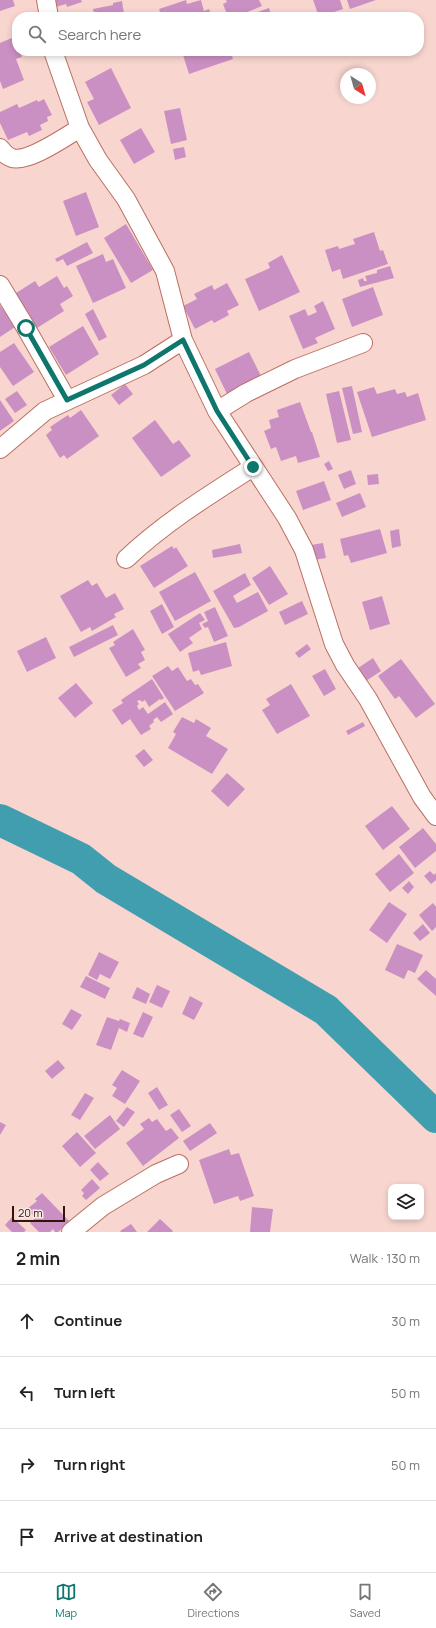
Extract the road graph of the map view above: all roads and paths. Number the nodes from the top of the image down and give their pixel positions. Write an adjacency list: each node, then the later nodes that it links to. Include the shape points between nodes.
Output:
1 (46, 0): 2 (street)
2 (48, 12)
3 (55, 56): 4 (street)
4 (80, 128): 5 (street, via 44,150 21,159 6,155); 7 (street, via 98,160 126,199 165,271)
5 (0, 148)
6 (0, 285): 9 (street)
7 (183, 340): 9 (street, via 144,365); 10 (street)
8 (362, 343): 10 (street, via 295,369 246,393)
9 (67, 400): 11 (street, via 45,411)
10 (217, 411): 12 (street)
11 (0, 449)
12 (253, 467): 13 (street, via 172,521); 14 (street, via 287,518 304,550 334,644 345,665 368,700 422,797)
13 (126, 559)
14 (436, 816)
15 (180, 1164): 16 (street, via 156,1174 103,1206)
16 (71, 1232)

